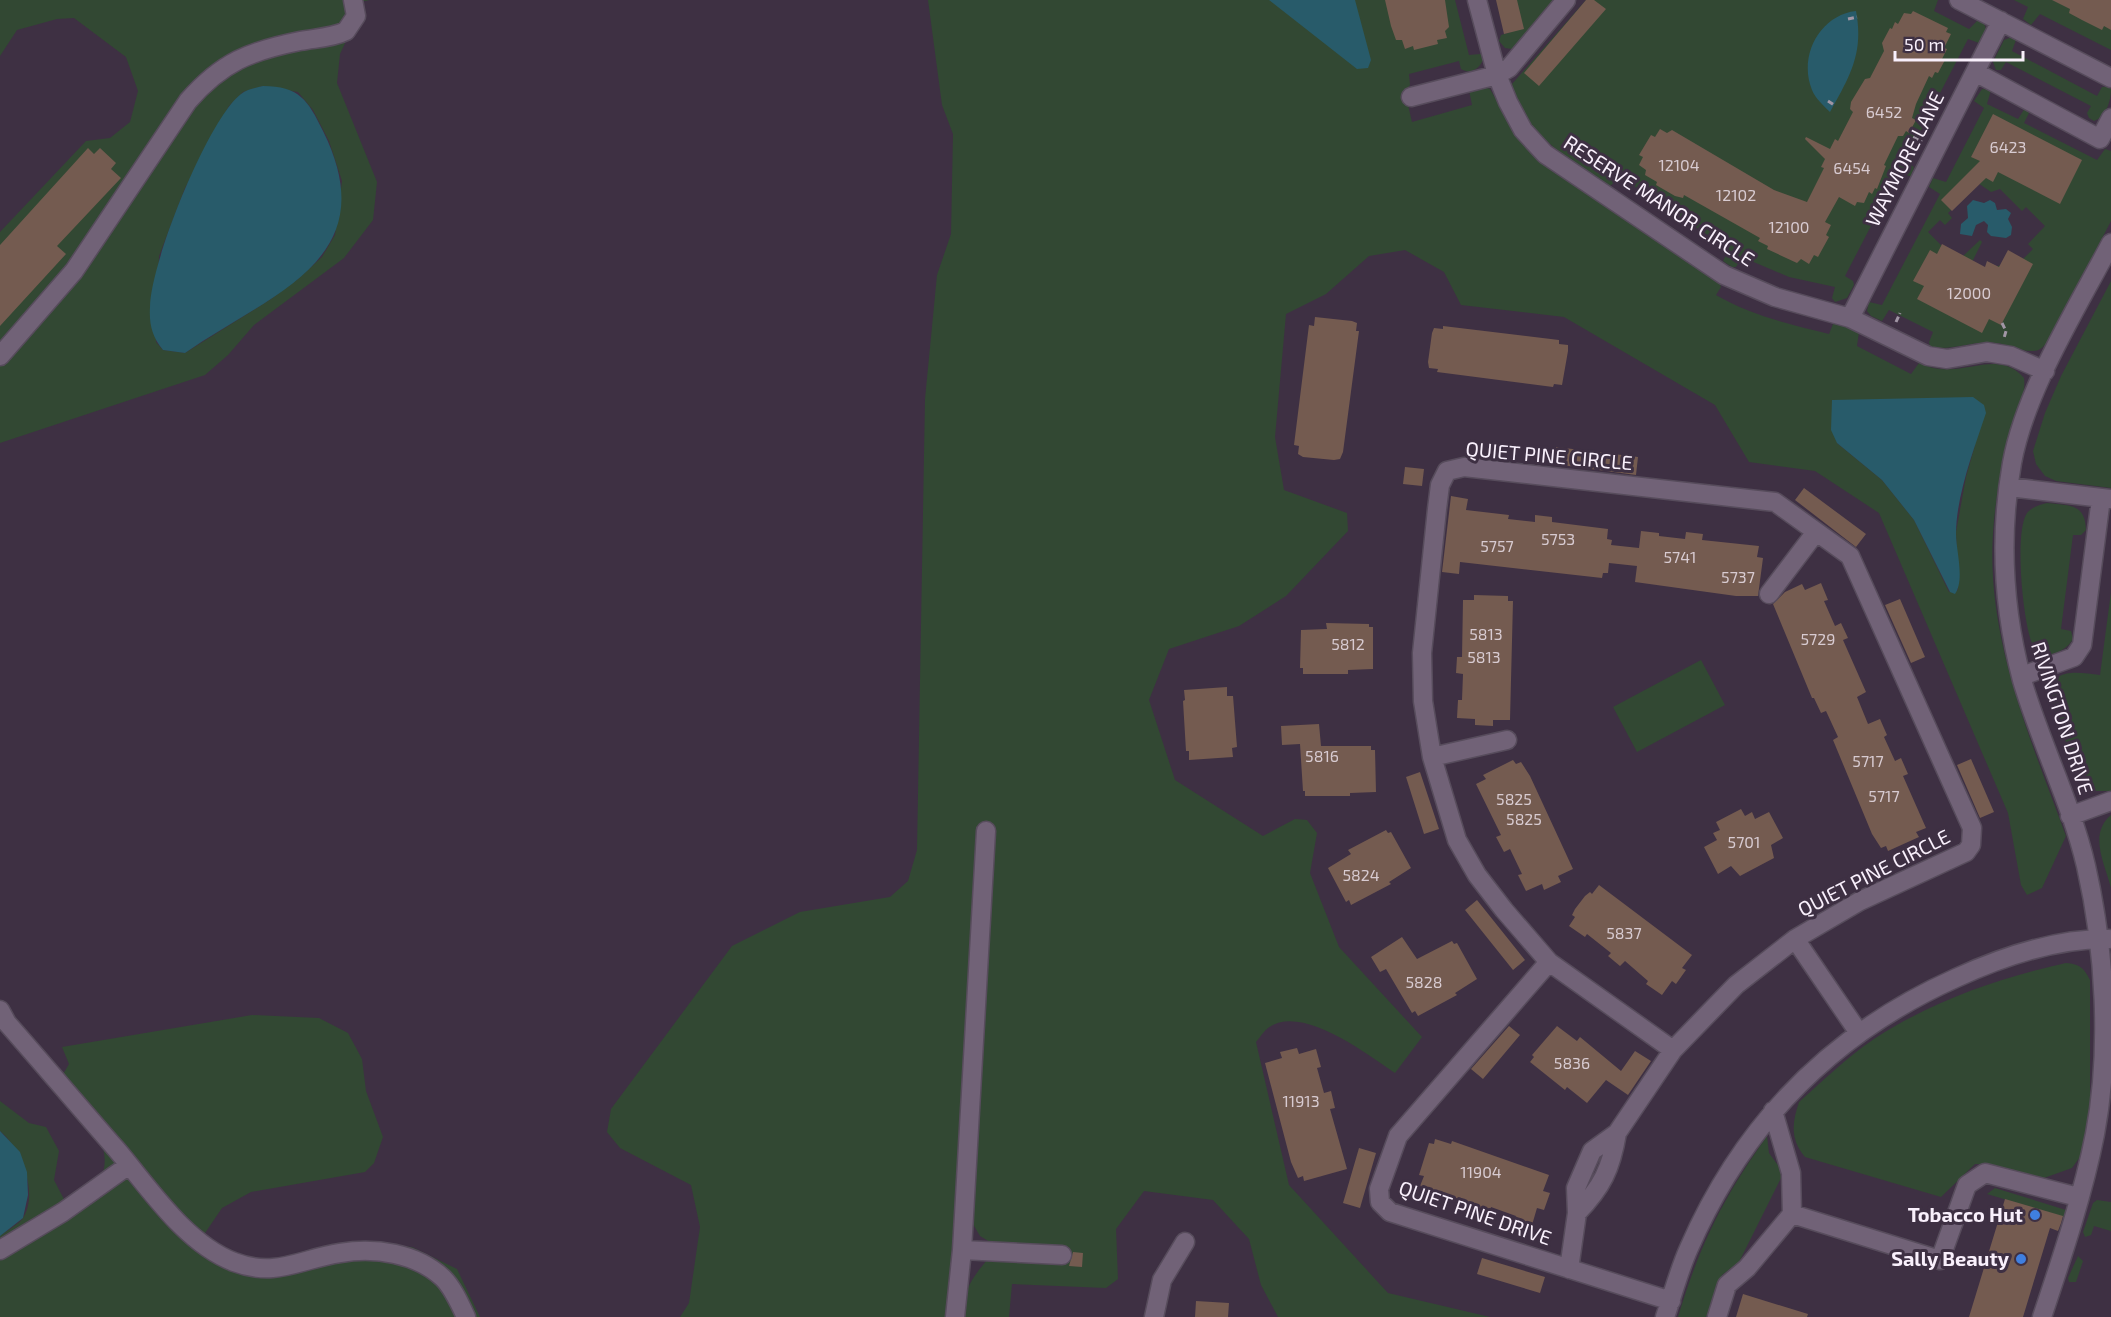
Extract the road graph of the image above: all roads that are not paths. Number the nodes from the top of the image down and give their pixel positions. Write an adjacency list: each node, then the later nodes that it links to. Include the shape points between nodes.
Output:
1 (353, 0): 13 (street, via 356,16 346,31 250,53 203,83 74,271)
2 (1477, 0): 7 (street, RESERVE MANOR CIRCLE)
3 (1566, 0): 7 (street, via 1509,68)
4 (1959, 0): 5 (street)
5 (2001, 21): 6 (street, WAYMORE LANE); 8 (street)
6 (1975, 72): 10 (street, via 2100,139); 12 (street, WAYMORE LANE)
7 (1497, 75): 9 (street); 12 (street, RESERVE MANOR CIRCLE, via 1523,130 1545,154 1724,275 1775,297)
8 (2111, 78)
9 (1411, 97)
10 (2111, 118)
11 (2111, 243): 14 (street, RIVINGTON DRIVE)
12 (1850, 318): 14 (street, RESERVE MANOR CIRCLE, via 1928,356 1947,359 1987,352 2011,356)
13 (0, 356)
14 (2045, 370): 15 (street, RIVINGTON DRIVE, via 2012,460)
15 (2009, 487): 16 (street); 20 (street, RIVINGTON DRIVE, via 2002,566)
16 (2106, 499): 18 (street)
17 (1816, 532): 19 (street); 22 (street, QUIET PINE CIRCLE, via 1774,502 1464,467 1448,471 1440,485 1422,653 1423,700); 26 (street, QUIET PINE CIRCLE, via 1850,556 1973,837 1971,845 1958,857 1860,901)
18 (2103, 536): 20 (street, via 2082,645 2074,657)
19 (1769, 594)
20 (2022, 676): 24 (street, RIVINGTON DRIVE)
21 (1507, 740): 22 (street)
22 (1432, 757): 28 (street, QUIET PINE CIRCLE, via 1457,840 1504,910)
23 (2111, 801): 24 (street)
24 (2070, 816): 27 (street, RIVINGTON DRIVE)
25 (986, 831): 38 (street)
26 (1795, 939): 30 (street, QUIET PINE CIRCLE); 31 (street, QUIET PINE CIRCLE, via 1736,985)
27 (2105, 939): 30 (street, via 2056,944 1993,961 1923,993); 34 (street, RIVINGTON DRIVE, via 2102,1084 2095,1132)
28 (1549, 962): 31 (street, QUIET PINE CIRCLE); 40 (street, QUIET PINE DRIVE, via 1398,1136 1379,1196 1390,1212)
29 (0, 1010): 33 (street)
30 (1859, 1033): 32 (street, via 1815,1068)
31 (1673, 1050): 40 (street, via 1617,1134 1592,1151 1576,1188 1577,1213)
32 (1773, 1111): 35 (street, via 1791,1173); 41 (street, via 1738,1156 1711,1203 1688,1249)
33 (129, 1165): 37 (street); 42 (street, via 198,1240 233,1262 260,1270 290,1267 340,1253 385,1252 416,1262 444,1279)
34 (2078, 1197): 35 (street, via 1985,1173 1967,1185 1940,1260); 46 (street, RIVINGTON DRIVE)
35 (1792, 1214): 45 (street, via 1747,1268 1727,1285)
36 (1185, 1242): 44 (street, via 1162,1280)
37 (0, 1250)
38 (962, 1250): 39 (street); 43 (street)
39 (1062, 1255)
40 (1569, 1269): 41 (street, QUIET PINE DRIVE)
41 (1668, 1309)
42 (466, 1317)
43 (955, 1317)
44 (1154, 1317)
45 (1717, 1317)
46 (2042, 1317)

